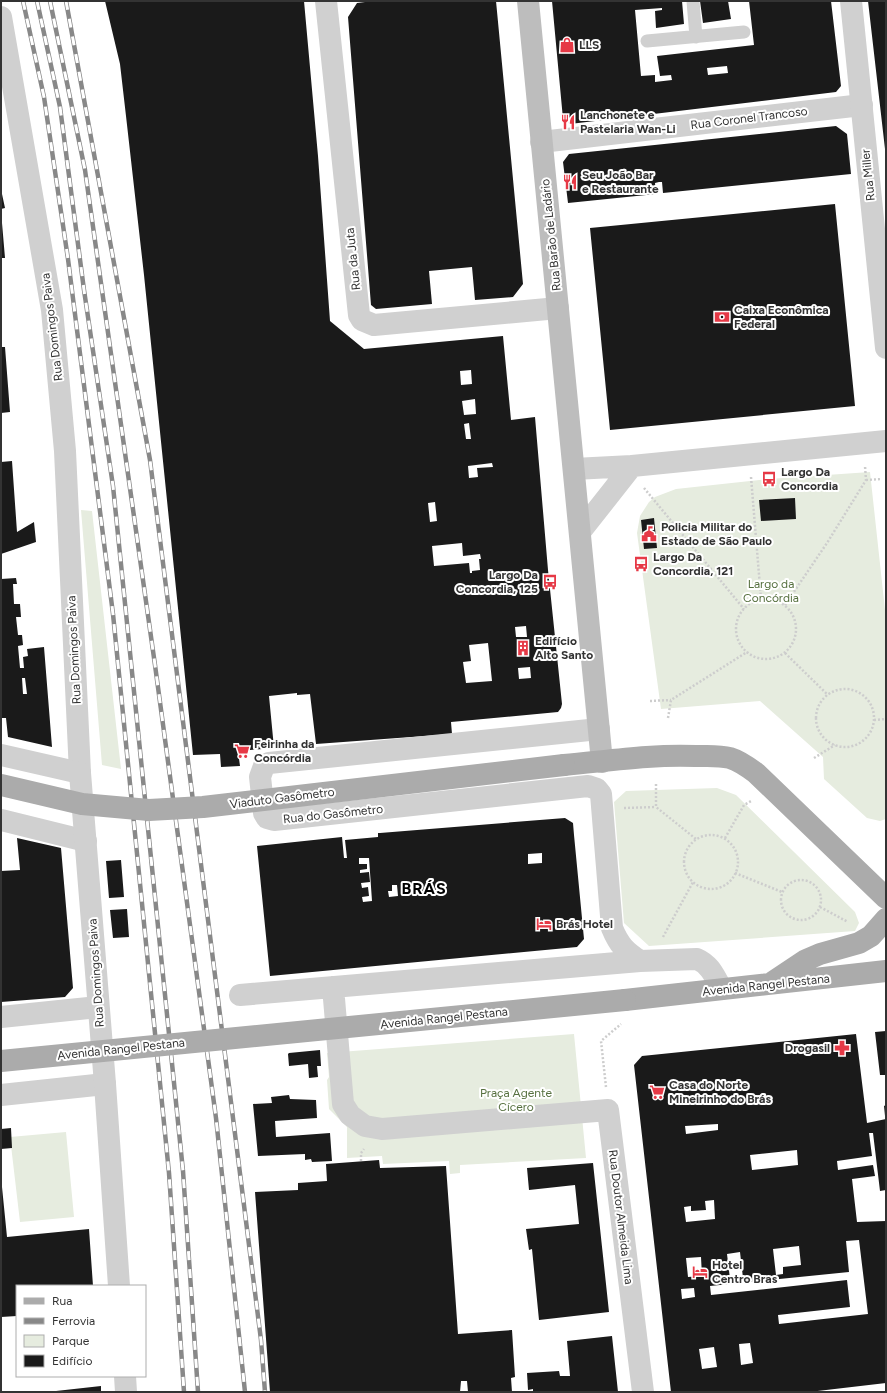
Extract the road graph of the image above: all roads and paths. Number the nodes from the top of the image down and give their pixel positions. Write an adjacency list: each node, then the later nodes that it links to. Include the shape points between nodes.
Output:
1 (326, 1): 11 (street, Rua da Juta, via 359,315 362,320 374,325)
2 (528, 1): 10 (main road, Rua Barão de Ladário)
3 (692, 1): 7 (lane)
4 (851, 1): 9 (street, Rua Miller)
5 (1, 18): 38 (street, Rua Domingos Paiva, via 52,310 65,452)
6 (744, 32): 7 (lane)
7 (696, 37): 8 (lane)
8 (647, 41)
9 (862, 104): 10 (street, Rua Coronel Trancoso); 12 (street, Rua Miller)
10 (541, 142): 11 (main road, Rua Barão de Ladário)
11 (558, 308): 16 (main road, Rua Barão de Ladário)
12 (886, 348)
13 (886, 441): 15 (street)
14 (865, 463): 19 (path)
15 (632, 466): 16 (street); 21 (street)
16 (574, 469): 21 (main road)
17 (750, 472): 22 (path)
18 (882, 479): 19 (path)
19 (866, 480): 23 (path)
20 (642, 486): 24 (path)
21 (580, 532): 33 (main road)
22 (761, 599): 23 (path, via 778,601); 24 (path)
23 (785, 605): 26 (path, via 792,612 797,629 794,642)
24 (744, 609): 25 (path, via 739,615 736,631)
25 (747, 652): 26 (path, via 754,657 770,659); 28 (path)
26 (785, 653): 27 (path)
27 (828, 695): 32 (path, via 836,691 855,691 869,702); 34 (path, via 818,709 817,726 821,735)
28 (671, 700): 29 (path); 30 (path)
29 (650, 701)
30 (668, 718)
31 (886, 719): 32 (path)
32 (874, 720): 34 (path, via 872,729 861,743 848,747)
33 (599, 729): 37 (main road); 56 (street, Rua do Gasômetro, via 269,763 264,766 260,777 264,813 267,818 274,820 588,786 597,789 601,794 612,928 617,941 626,952)
34 (835, 746): 36 (path)
35 (1, 755): 38 (street)
36 (814, 758)
37 (602, 762): 40 (main road, Viaduto Gasômetro, bridge, via 203,807 149,810 82,804); 51 (main road, via 681,755 717,756 741,762 756,773)
38 (80, 773): 47 (street, Rua Domingos Paiva)
39 (656, 784): 42 (path)
40 (1, 785)
41 (751, 801): 45 (path, via 744,805)
42 (656, 807): 43 (path); 46 (path)
43 (620, 808)
44 (1, 820): 47 (street)
45 (725, 838): 46 (path, via 710,835); 48 (path, via 736,850 738,866)
46 (696, 839): 49 (path, via 685,852 684,860 686,872)
47 (86, 841): 62 (street, Rua Domingos Paiva)
48 (735, 874): 49 (path, via 731,880 717,888 708,889); 50 (path)
49 (693, 882): 55 (path)
50 (782, 892): 52 (path, via 790,882 808,881 814,884 821,895); 52 (path, via 781,905 793,919 806,920)
51 (886, 898)
52 (820, 907): 54 (path)
53 (886, 919): 58 (main road, via 871,936 859,943 806,960)
54 (854, 925)
55 (661, 942)
56 (640, 961): 59 (street); 60 (street, via 703,962 709,966)
57 (886, 971): 58 (main road, Avenida Rangel Pestana)
58 (770, 984): 60 (main road, Avenida Rangel Pestana)
59 (333, 987): 61 (street); 68 (street, via 343,1104 350,1115 365,1126 382,1129)
60 (722, 989): 65 (main road, Avenida Rangel Pestana, bridge)
61 (240, 995)
62 (98, 1007): 63 (street); 66 (street, Rua Domingos Paiva)
63 (1, 1017)
64 (601, 1041): 68 (path)
65 (1, 1061)
66 (105, 1084): 67 (street); 69 (street, Rua Domingos Paiva)
67 (1, 1095)
68 (608, 1110): 72 (street, Rua Doutor Almeida Lima)
69 (119, 1285)
70 (125, 1377): 71 (street)
71 (126, 1392)
72 (643, 1392)

